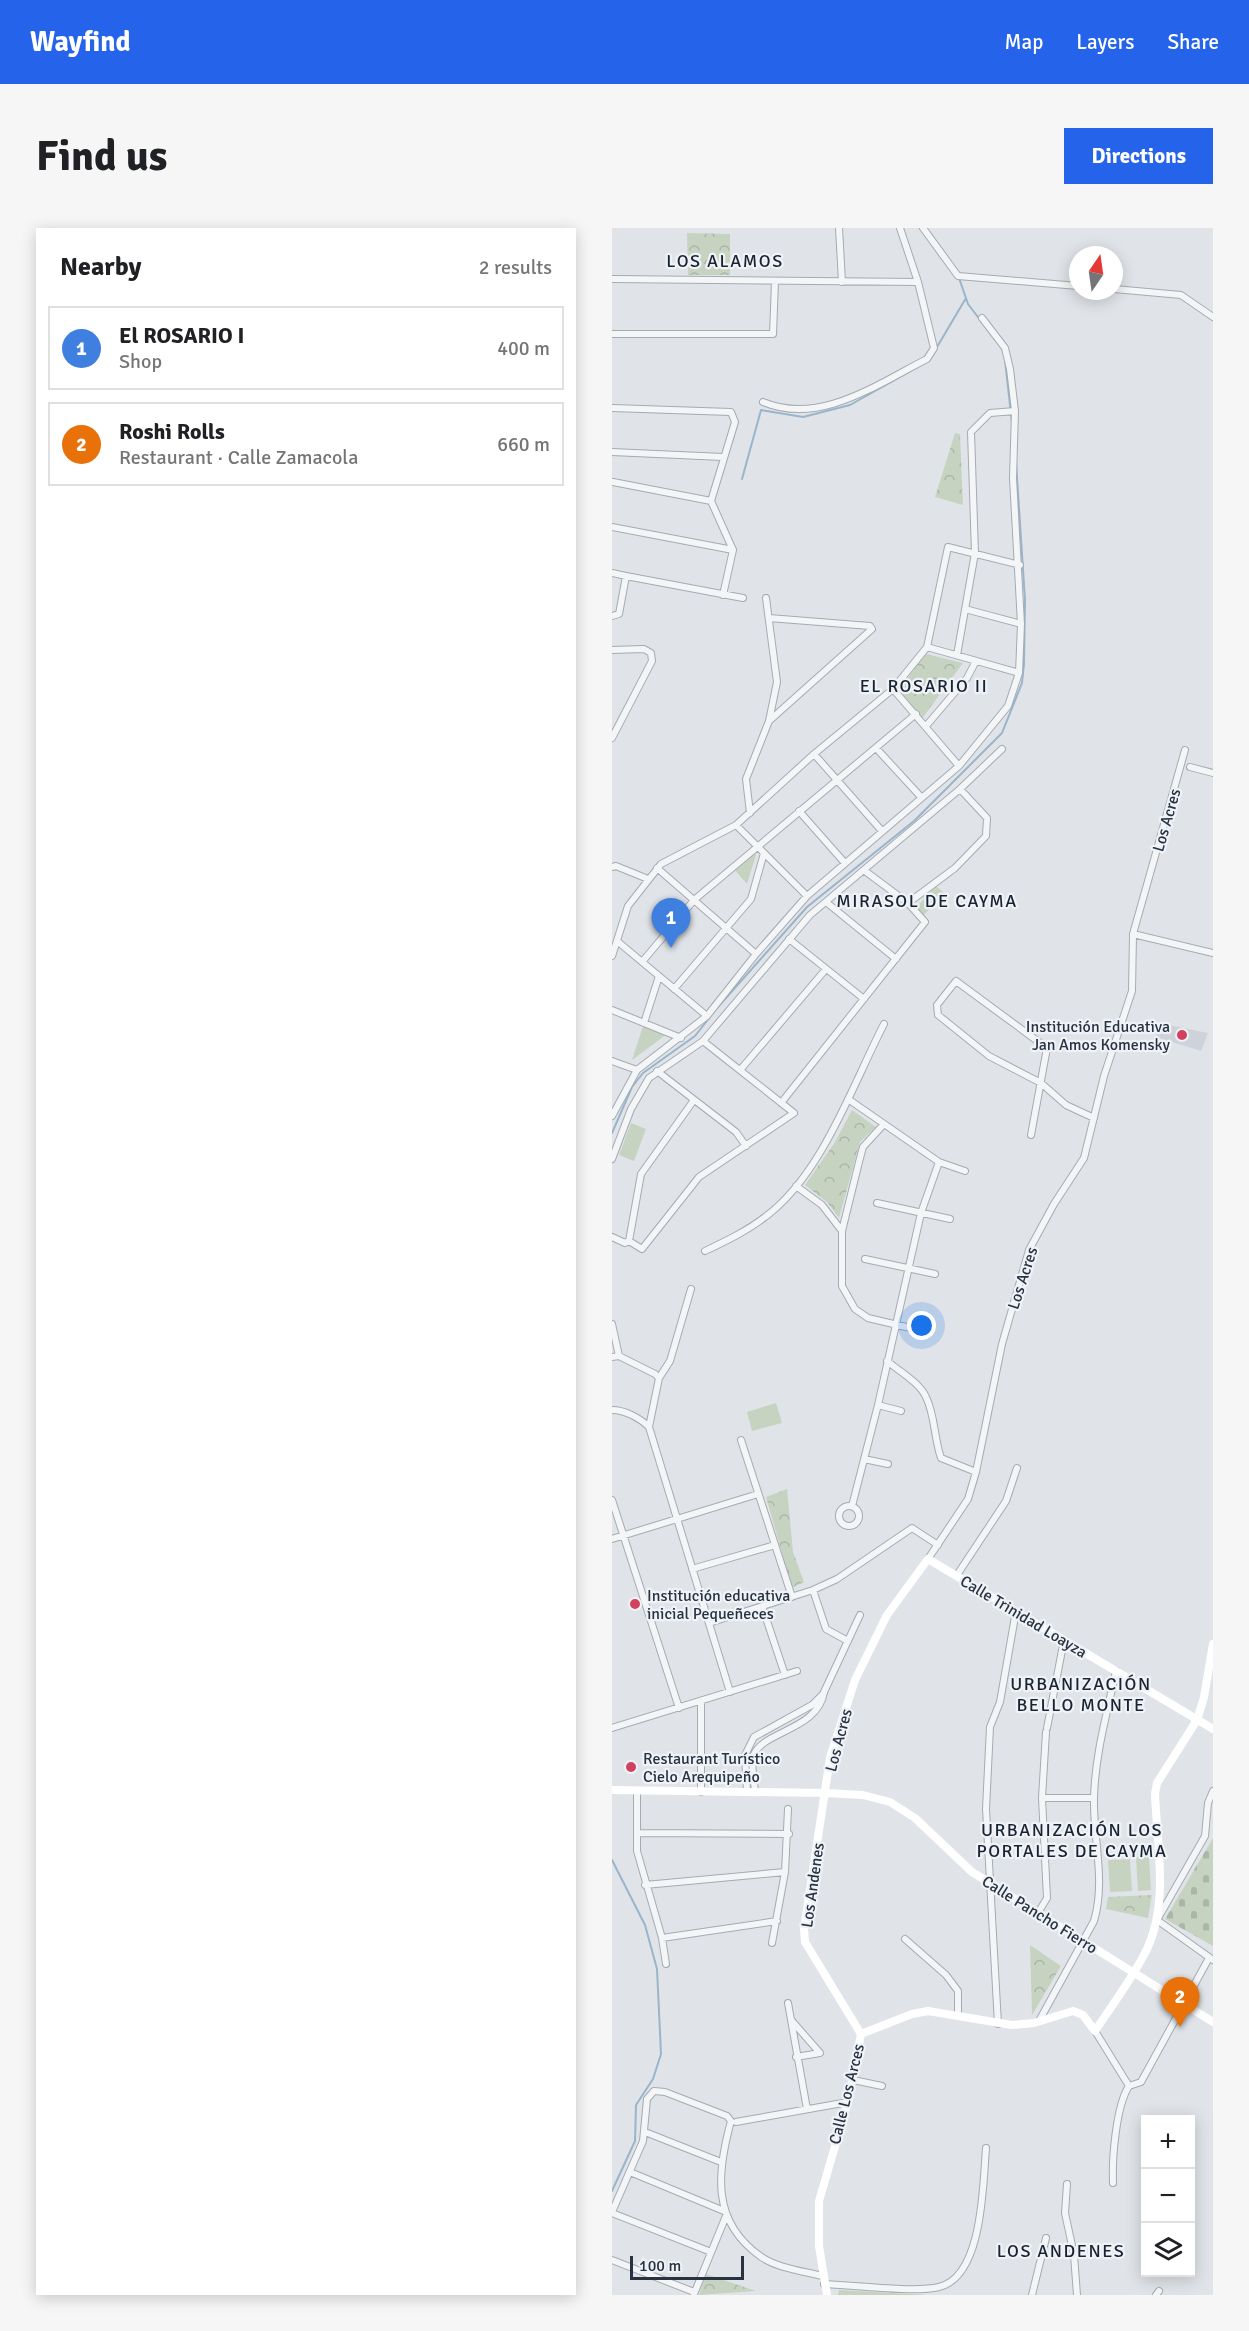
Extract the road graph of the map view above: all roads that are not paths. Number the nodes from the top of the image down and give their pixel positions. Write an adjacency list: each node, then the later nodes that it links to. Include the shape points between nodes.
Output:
1 (839, 228): 6 (street)
2 (900, 228): 7 (street)
3 (923, 228): 8 (street, via 958,276)
4 (612, 279): 5 (street)
5 (774, 282): 6 (street); 12 (street, via 773,334)
6 (842, 282): 7 (street)
7 (918, 282): 13 (street, via 934,348 927,359 837,405 799,409)
8 (1069, 285)
9 (1123, 290): 10 (street, via 1181,296)
10 (1213, 317)
11 (982, 318): 15 (street, via 1005,348)
12 (612, 334)
13 (763, 402)
14 (612, 408): 17 (street, via 731,412 735,422)
15 (1016, 411): 22 (street, via 990,413 972,429); 23 (street, via 1013,478)
16 (612, 452): 17 (street)
17 (723, 457): 19 (street)
18 (613, 482): 19 (street)
19 (711, 501): 21 (street)
20 (612, 527): 21 (street)
21 (733, 550): 26 (street)
22 (975, 553): 23 (street); 29 (street); 33 (street, via 951,547 946,550)
23 (1020, 565): 32 (street)
24 (612, 573): 25 (street)
25 (626, 576): 26 (street); 30 (street, via 619,614)
26 (723, 595): 27 (street)
27 (743, 598)
28 (766, 598): 31 (street)
29 (965, 609): 32 (street); 35 (street)
30 (612, 616)
31 (769, 618): 40 (street, via 778,676); 40 (street, via 872,629)
32 (1021, 624): 37 (street)
33 (927, 647): 35 (street); 38 (street)
34 (612, 650): 42 (street, via 644,649 651,653 652,660)
35 (957, 655): 36 (street)
36 (976, 661): 37 (street); 41 (street, via 967,678)
37 (1019, 674): 47 (street, via 1008,705)
38 (893, 689): 39 (street); 46 (street)
39 (916, 714): 41 (street); 43 (street)
40 (769, 721): 54 (street, via 746,779)
41 (926, 726): 47 (street)
42 (612, 738)
43 (876, 748): 50 (street); 52 (street)
44 (1002, 749): 51 (street)
45 (1185, 750): 69 (street, Los Acres)
46 (814, 754): 50 (street); 54 (street)
47 (959, 766): 52 (street)
48 (1190, 767): 49 (street)
49 (1213, 773)
50 (837, 780): 53 (street); 56 (street)
51 (960, 789): 62 (street); 67 (street, via 987,818 986,836 955,868)
52 (921, 797): 56 (street)
53 (799, 811): 57 (street); 59 (street)
54 (750, 813): 55 (street)
55 (736, 825): 57 (street); 61 (street)
56 (882, 831): 59 (street)
57 (758, 847): 58 (street); 65 (street)
58 (764, 854): 64 (street); 68 (street, via 753,894)
59 (844, 862): 64 (street)
60 (612, 867): 63 (street)
61 (657, 868): 63 (street); 65 (street)
62 (865, 871): 66 (street); 67 (street)
63 (648, 879): 71 (street, via 628,906)
64 (807, 896): 73 (street)
65 (694, 900): 68 (street); 76 (street)
66 (826, 902): 70 (street); 75 (street)
67 (908, 903): 75 (street, via 925,922)
68 (725, 927): 73 (street); 79 (street)
69 (1133, 934): 72 (street); 96 (street, Los Acres, via 1132,991)
70 (789, 939): 77 (street); 86 (street)
71 (617, 941): 74 (street); 76 (street)
72 (1213, 953)
73 (756, 954): 82 (street)
74 (612, 956)
75 (896, 959): 80 (street)
76 (642, 962): 78 (street)
77 (826, 969): 80 (street); 88 (street)
78 (659, 976): 79 (street); 83 (street)
79 (674, 989): 82 (street)
80 (864, 999): 94 (street)
81 (612, 1010): 83 (street)
82 (707, 1016): 85 (street)
83 (644, 1023): 85 (street)
84 (884, 1024): 92 (street)
85 (681, 1038): 89 (street)
86 (703, 1041): 88 (street); 90 (street)
87 (612, 1061): 89 (street)
88 (741, 1069): 94 (street)
89 (637, 1071): 95 (street)
90 (657, 1071): 93 (street); 100 (street, via 641,1089)
91 (1041, 1083): 91 (street, via 989,1056 938,1015 937,1005 956,981 1047,1048); 96 (street, via 1066,1105); 98 (street)
92 (848, 1099): 97 (street); 103 (street, via 834,1130)
93 (694, 1100): 99 (street, via 736,1131); 109 (street, via 641,1174)
94 (781, 1103): 99 (street, via 794,1113)
95 (612, 1116)
96 (1094, 1118): 129 (street, Los Acres, via 1084,1158 1029,1250 1002,1344)
97 (884, 1124): 101 (street); 107 (street, via 863,1147)
98 (1031, 1135)
99 (746, 1146): 109 (street, via 699,1177 642,1249)
100 (612, 1158)
101 (939, 1162): 102 (street); 105 (street)
102 (965, 1171)
103 (796, 1186): 107 (street, via 822,1205); 110 (street, via 764,1218)
104 (877, 1203): 105 (street)
105 (921, 1213): 106 (street); 112 (street)
106 (950, 1219)
107 (842, 1231): 116 (street, via 840,1268 848,1300 868,1318)
108 (612, 1237): 109 (street, via 624,1243)
109 (629, 1241)
110 (705, 1251)
111 (865, 1259): 112 (street)
112 (908, 1268): 113 (street); 116 (street)
113 (935, 1274)
114 (691, 1288): 120 (street, via 670,1361)
115 (612, 1324): 118 (street)
116 (895, 1326): 117 (street); 119 (street)
117 (923, 1331)
118 (616, 1356): 120 (street)
119 (887, 1362): 121 (street); 129 (street, via 927,1398 941,1458)
120 (659, 1378): 124 (street)
121 (878, 1405): 123 (street); 126 (street)
122 (612, 1410): 124 (street, via 642,1420)
123 (901, 1411)
124 (650, 1427): 133 (street)
125 (741, 1440): 130 (street)
126 (864, 1459): 127 (street); 132 (street)
127 (888, 1464)
128 (1017, 1468): 140 (street, via 1006,1501)
129 (976, 1472): 137 (street, Los Acres, via 968,1499)
130 (758, 1494): 133 (street); 136 (street)
131 (612, 1500): 134 (street)
132 (852, 1506)
133 (676, 1519): 134 (street); 139 (street)
134 (623, 1536): 135 (street); 156 (street)
135 (612, 1539)
136 (775, 1545): 139 (street); 142 (street)
137 (938, 1545): 138 (street, Los Acres); 141 (street, via 912,1528 837,1579)
138 (928, 1559): 140 (street, Calle Trinidad Loayza); 165 (street, Los Acres, via 887,1615 855,1680 830,1758)
139 (692, 1569): 146 (street)
140 (957, 1575): 144 (street, Calle Trinidad Loayza)
141 (813, 1590): 142 (street); 148 (street, via 826,1629)
142 (792, 1597): 143 (street)
143 (762, 1606): 146 (street); 152 (street)
144 (1017, 1611): 147 (street, Calle Trinidad Loayza); 172 (street, via 1000,1702 990,1726 986,1809)
145 (860, 1615): 148 (street)
146 (709, 1623): 153 (street)
147 (1064, 1640): 151 (street, Calle Trinidad Loayza); 166 (street, via 1046,1730)
148 (848, 1641): 154 (street)
149 (1213, 1644): 157 (street)
150 (797, 1671): 152 (street)
151 (1116, 1671): 157 (street, Calle Trinidad Loayza); 167 (street, via 1098,1756)
152 (785, 1675): 153 (street)
153 (730, 1692): 155 (street)
154 (824, 1692): 162 (street, via 823,1702 814,1714 760,1747 753,1757); 162 (street, via 812,1705 754,1737 745,1755)
155 (701, 1701): 156 (street); 164 (street)
156 (679, 1708): 158 (street)
157 (1197, 1720): 159 (street, Calle Trinidad Loayza); 174 (street, via 1157,1783)
158 (612, 1728)
159 (1213, 1729)
160 (612, 1790): 161 (street, Calle Pancho Fierro)
161 (637, 1791): 164 (street, Calle Pancho Fierro); 169 (street)
162 (751, 1791): 164 (street, Calle Pancho Fierro); 165 (street, Calle Pancho Fierro)
163 (1213, 1791): 174 (street, via 1205,1836)
164 (701, 1792)
165 (826, 1793): 172 (street, Calle Pancho Fierro, via 863,1795 890,1802 915,1818 972,1872); 193 (street, Los Andenes, via 805,1942)
166 (1042, 1798): 167 (street); 175 (street, via 1047,1898)
167 (1094, 1798): 180 (street, via 1101,1896)
168 (788, 1809): 170 (street)
169 (637, 1833): 170 (street); 173 (street)
170 (789, 1834): 171 (street)
171 (785, 1872): 173 (street); 177 (street)
172 (990, 1883): 175 (street, Calle Pancho Fierro); 191 (street)
173 (645, 1885): 178 (street)
174 (1164, 1899): 176 (street)
175 (1038, 1913): 180 (street, Calle Pancho Fierro)
176 (1157, 1920): 182 (street); 184 (street, via 1147,1949)
177 (777, 1921): 178 (street); 181 (street)
178 (662, 1938): 183 (street)
179 (905, 1939): 187 (street, via 946,1975 958,1991)
180 (1083, 1941): 184 (street, Calle Pancho Fierro); 189 (street)
181 (772, 1943)
182 (1211, 1959): 186 (street)
183 (666, 1964)
184 (1133, 1971): 186 (street, Calle Pancho Fierro); 192 (street)
185 (788, 2002): 188 (street)
186 (1185, 2004): 190 (street, Calle Pancho Fierro); 197 (street, via 1141,2082)
187 (958, 2014): 191 (street, Calle Los Arces); 193 (street, Calle Los Arces, via 920,2012)
188 (791, 2021): 194 (street); 194 (street, via 820,2053)
189 (1039, 2021): 191 (street, Calle Los Arces); 192 (street, Calle Los Arces, via 1073,2011 1083,2014)
190 (1213, 2022)
191 (998, 2024)
192 (1095, 2031): 197 (street, Calle Los Arces)
193 (861, 2034): 195 (street, Calle Los Arces)
194 (796, 2057): 199 (street)
195 (853, 2080): 196 (street); 198 (street, Calle Los Arces)
196 (882, 2086)
197 (1129, 2086): 205 (street, via 1118,2124)
198 (848, 2102): 199 (street); 212 (street, Calle Los Arces, via 819,2201)
199 (807, 2109): 200 (street)
200 (736, 2122)
201 (645, 2132): 203 (street); 203 (street, via 647,2099 654,2091 727,2116 731,2121); 204 (street)
202 (986, 2148): 212 (street, via 980,2216 969,2256 951,2282 930,2289)
203 (721, 2162): 208 (street)
204 (630, 2172): 207 (street); 208 (street)
205 (1113, 2182)
206 (1067, 2184): 216 (street, via 1065,2213)
207 (612, 2212): 210 (street)
208 (725, 2213): 210 (street); 212 (street, via 760,2256)
209 (1046, 2238): 215 (street)
210 (711, 2252): 213 (street)
211 (612, 2260): 213 (street)
212 (823, 2280): 214 (street, Calle Los Arces)
213 (694, 2294)
214 (827, 2295)
215 (1032, 2295)
216 (1077, 2295)

